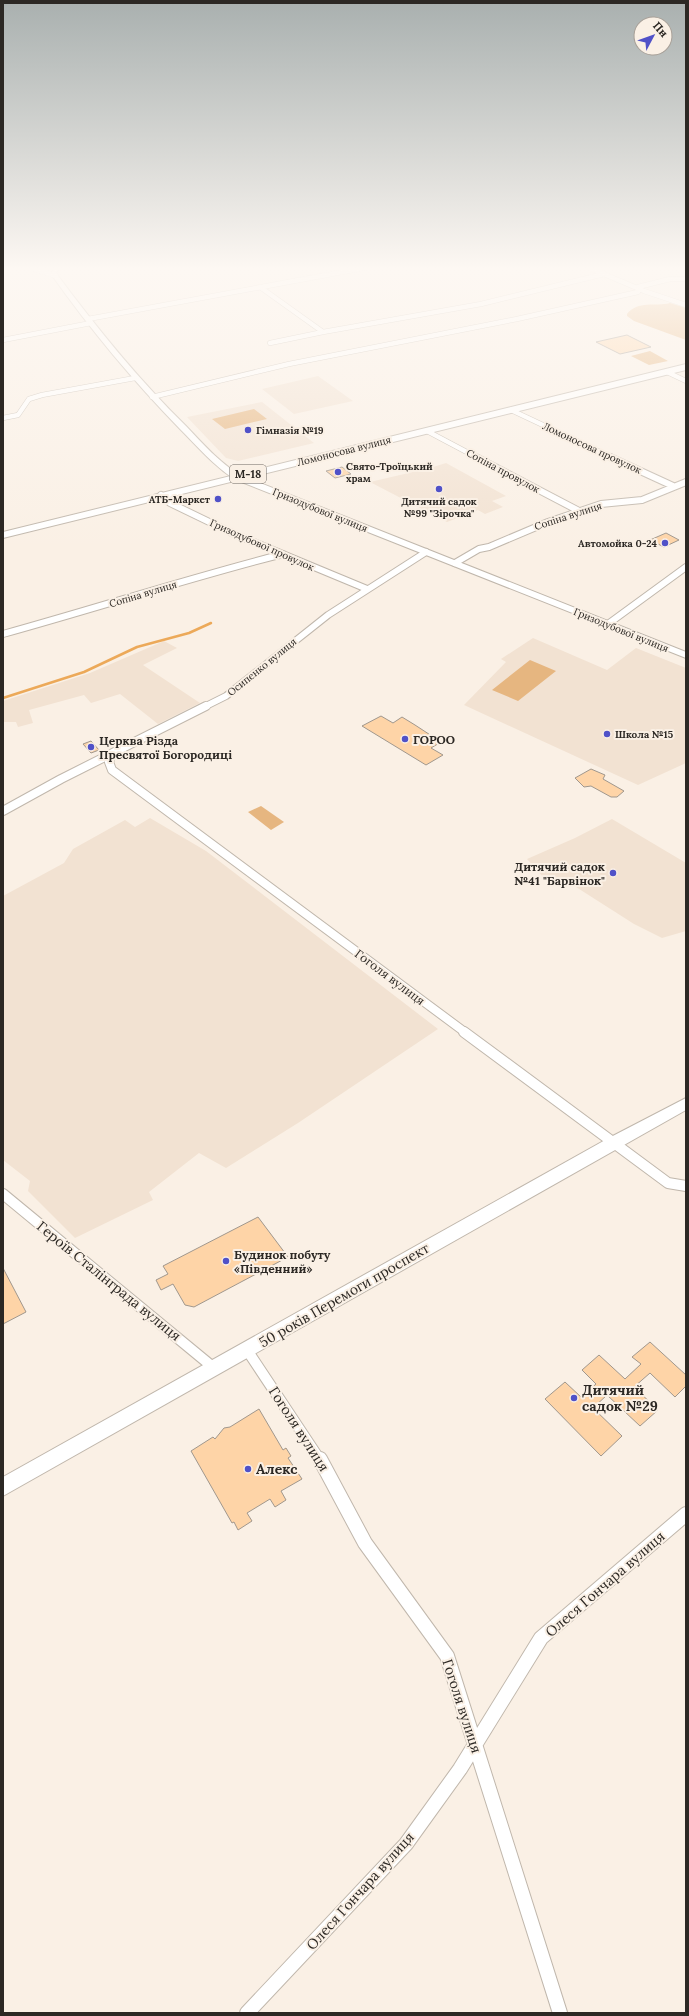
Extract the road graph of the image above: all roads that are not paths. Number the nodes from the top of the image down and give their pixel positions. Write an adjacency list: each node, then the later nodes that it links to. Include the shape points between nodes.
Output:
1 (121, 360): 5 (street, Гризодубової вулиця)
2 (308, 360): 7 (street)
3 (686, 367): 4 (highway, Ломоносова вулиця / М-18)
4 (667, 372): 6 (street); 8 (highway, Ломоносова вулиця / М-18)
5 (135, 378): 7 (street, Гризодубової вулиця); 9 (street, via 42,395 29,399 24,411 18,415)
6 (686, 381)
7 (152, 397): 11 (street, Гризодубової вулиця, via 223,468)
8 (510, 410): 10 (highway, Ломоносова вулиця / М-18); 13 (street, Ломоносова провулок)
9 (3, 418)
10 (427, 431): 11 (highway, Ломоносова вулиця / М-18); 15 (street, Сопіна провулок)
11 (237, 477): 14 (highway, Ломоносова вулиця / М-18); 17 (street, Гризодубової вулиця)
12 (686, 482): 13 (street, Сопіна вулиця)
13 (673, 486): 15 (street, Сопіна вулиця, via 642,500 601,504)
14 (161, 495): 16 (highway, Ломоносова вулиця / М-18); 18 (street, Гризодубової провулок, via 170,503)
15 (579, 511): 19 (street, Сопіна вулиця, via 479,549)
16 (3, 534)
17 (426, 552): 19 (street, Гризодубової вулиця); 21 (street, Осипенко вулиця)
18 (283, 554): 21 (street, Гризодубової провулок); 23 (street, Сопіна вулиця, via 216,571)
19 (455, 563): 22 (street, Гризодубової вулиця)
20 (686, 567): 22 (street)
21 (366, 589): 25 (street, Осипенко вулиця, via 291,642 226,696)
22 (608, 624): 24 (street, Гризодубової вулиця)
23 (3, 634)
24 (686, 655)
25 (112, 754): 26 (street, Осипенко вулиця); 28 (street, Гоголя вулиця, via 109,762 112,770)
26 (3, 811)
27 (686, 1103): 28 (street, 50 років Перемоги проспект)
28 (612, 1143): 29 (street, Гоголя вулиця, via 668,1183); 31 (street, 50 років Перемоги проспект)
29 (686, 1186)
30 (3, 1194): 32 (street, Героїв Сталінграда вулиця)
31 (247, 1350): 32 (street, 50 років Перемоги проспект); 35 (street, Гоголя вулиця, via 324,1465 365,1543 447,1656)
32 (214, 1368): 33 (street, 50 років Перемоги проспект)
33 (3, 1487)
34 (686, 1514): 35 (street, Олеся Гончара вулиця, via 541,1638)
35 (474, 1744): 36 (street, Олеся Гончара вулиця, via 460,1769 406,1844); 37 (street, Гоголя вулиця)
36 (246, 2013)
37 (560, 2013)

